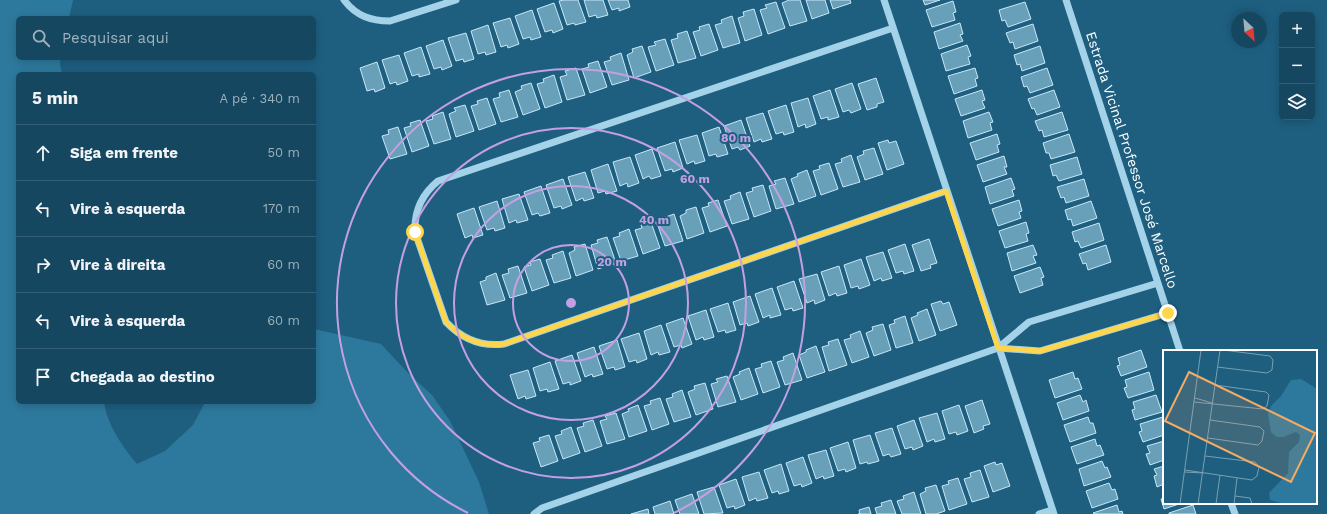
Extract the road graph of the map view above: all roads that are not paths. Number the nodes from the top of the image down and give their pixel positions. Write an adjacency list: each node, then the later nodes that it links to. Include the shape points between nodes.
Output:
1 (344, 0): 2 (street, via 358,14 379,21 390,21)
2 (456, 0)
3 (884, 0): 5 (street)
4 (1066, 0): 7 (street, Estrada Vicinal Professor José Marcello)
5 (893, 28): 6 (street); 6 (street, via 438,182 420,202 415,232 446,322 474,342 494,345 504,344)
6 (946, 191): 9 (street)
7 (1158, 283): 8 (street, Estrada Vicinal Professor José Marcello); 9 (street, via 1029,322)
8 (1168, 313): 9 (street, via 1040,351); 10 (street, Estrada Vicinal Professor José Marcello)
9 (998, 348): 12 (street); 13 (street, via 550,505)
10 (1180, 350)
11 (1231, 504): 15 (street)
12 (1053, 512): 14 (street)
13 (534, 514)
14 (1039, 514)
15 (1235, 514)

